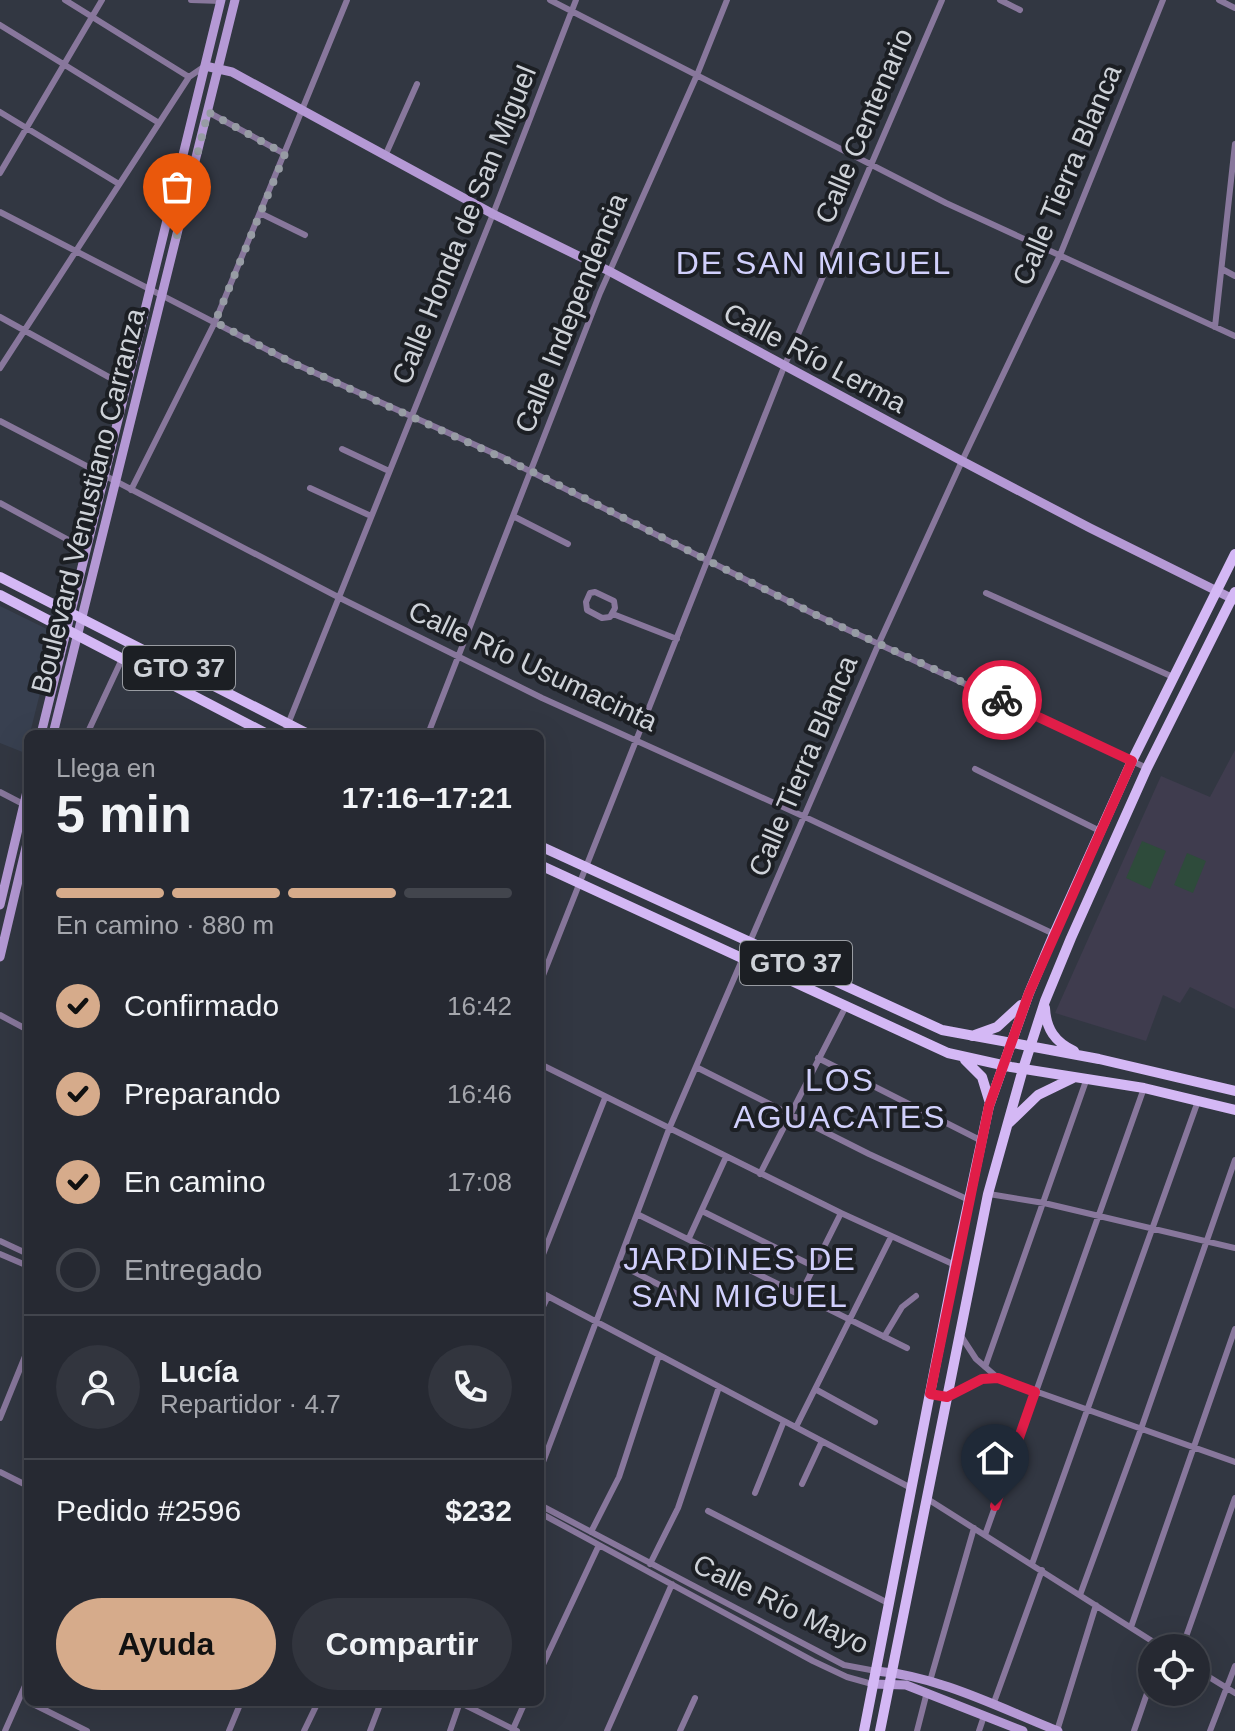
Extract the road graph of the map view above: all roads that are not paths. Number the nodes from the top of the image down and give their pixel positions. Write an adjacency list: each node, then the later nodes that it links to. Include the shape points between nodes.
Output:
1 (65, 0): 17 (street)
2 (102, 0): 17 (street)
3 (191, 0): 4 (street)
4 (221, 0): 20 (main road, Boulevard Venustiano Carranza)
5 (235, 0): 21 (main road, Boulevard Venustiano Carranza)
6 (347, 0): 25 (street)
7 (550, 0): 16 (street)
8 (576, 0): 16 (street, Calle Honda de San Miguel)
9 (727, 0): 22 (street, Calle Independencia)
10 (942, 0): 33 (street, Calle Centenario)
11 (1000, 0): 15 (street)
12 (1163, 0): 42 (street, Calle Tierra Blanca)
13 (1219, 0): 14 (street)
14 (1235, 8)
15 (1020, 10)
16 (572, 11): 22 (street); 38 (street, Calle Honda de San Miguel)
17 (92, 17): 19 (street); 23 (street)
18 (0, 25): 19 (street)
19 (62, 65): 28 (street); 29 (street)
20 (205, 66): 21 (main road, Calle Río Lerma); 23 (street); 46 (main road, Boulevard Venustiano Carranza)
21 (218, 68): 25 (main road, Calle Río Lerma); 27 (main road, Boulevard Venustiano Carranza)
22 (697, 75): 33 (street); 44 (street, Calle Independencia)
23 (189, 77): 28 (street)
24 (417, 84): 32 (street)
25 (303, 110): 31 (street); 32 (main road, Calle Río Lerma)
26 (0, 112): 29 (street)
27 (208, 112): 31 (street); 47 (main road, Boulevard Venustiano Carranza)
28 (159, 123): 35 (street)
29 (26, 128): 34 (street); 35 (street)
30 (1235, 144): 39 (street)
31 (285, 154): 37 (street)
32 (385, 156): 38 (main road, Calle Río Lerma)
33 (871, 165): 42 (street); 53 (street, Calle Centenario)
34 (0, 173)
35 (119, 184): 41 (street)
36 (0, 212): 41 (street)
37 (260, 213): 40 (street); 49 (street)
38 (493, 214): 44 (main road, Calle Río Lerma); 56 (street, Calle Honda de San Miguel)
39 (1232, 218): 43 (street)
40 (305, 235)
41 (75, 252): 46 (street); 51 (street)
42 (1060, 255): 50 (street); 59 (street, Calle Tierra Blanca)
43 (1222, 269): 45 (street); 50 (street)
44 (609, 271): 53 (main road, Calle Río Lerma); 61 (street, Calle Independencia)
45 (1235, 276)
46 (150, 291): 47 (street); 55 (main road, Boulevard Venustiano Carranza)
47 (162, 297): 49 (street); 63 (main road, Boulevard Venustiano Carranza)
48 (0, 317): 51 (street)
49 (215, 322): 56 (street); 65 (street)
50 (1215, 327): 52 (street)
51 (24, 330): 54 (street); 55 (street)
52 (1235, 336)
53 (784, 367): 59 (main road, Calle Río Lerma); 72 (street, Calle Centenario)
54 (0, 368)
55 (125, 386): 62 (main road, Boulevard Venustiano Carranza)
56 (412, 416): 60 (street, Calle Honda de San Miguel); 61 (street)
57 (0, 421): 62 (street, Calle Río Usumacinta)
58 (342, 449): 60 (street)
59 (962, 461): 74 (main road, Calle Río Lerma); 85 (street, Calle Tierra Blanca)
60 (389, 471): 67 (street, Calle Honda de San Miguel)
61 (531, 471): 68 (street, Calle Independencia); 72 (street)
62 (104, 475): 63 (street, Calle Río Usumacinta); 70 (main road, Boulevard Venustiano Carranza)
63 (116, 482): 65 (street, Calle Río Usumacinta); 81 (main road, Boulevard Venustiano Carranza)
64 (310, 488): 67 (street)
65 (131, 490): 78 (street, Calle Río Usumacinta)
66 (0, 503): 70 (street)
67 (371, 516): 78 (street, Calle Honda de San Miguel)
68 (513, 516): 69 (street); 86 (street, Calle Independencia)
69 (568, 544)
70 (85, 549): 79 (main road, Boulevard Venustiano Carranza)
71 (1235, 554): 74 (main road)
72 (708, 560): 84 (street, Calle Centenario); 85 (street)
73 (0, 577): 79 (main road, GTO 37)
74 (1217, 589): 77 (main road, Calle Río Lerma); 88 (main road)
75 (986, 593): 88 (street)
76 (0, 595): 82 (main road, GTO 37)
77 (1234, 597): 97 (main road)
78 (340, 598): 86 (street, Calle Río Usumacinta); 89 (street, Calle Honda de San Miguel)
79 (70, 612): 81 (main road, GTO 37); 82 (main road, Boulevard Venustiano Carranza)
80 (613, 614): 80 (street, via 605,618 588,611 590,593 614,601); 84 (street)
81 (81, 618): 83 (main road, Boulevard Venustiano Carranza); 89 (main road, GTO 37)
82 (66, 629): 83 (main road, GTO 37); 90 (main road, Boulevard Venustiano Carranza)
83 (77, 635): 87 (main road, GTO 37); 91 (main road, Boulevard Venustiano Carranza)
84 (677, 639): 95 (street, Calle Centenario)
85 (879, 643): 96 (street); 102 (street, Calle Tierra Blanca)
86 (460, 657): 94 (street, Calle Independencia); 95 (street, Calle Río Usumacinta)
87 (122, 659): 92 (street); 93 (main road, GTO 37)
88 (1173, 677): 96 (main road)
89 (286, 729)
90 (42, 730)
91 (54, 730)
92 (89, 730)
93 (259, 730)
94 (430, 730)
95 (636, 740): 102 (street, Calle Río Usumacinta); 107 (street, Calle Centenario)
96 (1132, 761): 97 (street); 103 (main road)
97 (1147, 768): 119 (main road)
98 (975, 769): 103 (street)
99 (0, 792): 100 (street)
100 (24, 804)
101 (24, 811): 108 (main road)
102 (805, 817): 111 (street, Calle Río Usumacinta); 112 (street, Calle Tierra Blanca)
103 (1100, 831): 111 (main road)
104 (544, 848): 107 (main road, GTO 37)
105 (24, 856): 114 (main road)
106 (544, 867): 109 (main road, GTO 37)
107 (587, 868): 109 (street, Calle Centenario); 112 (main road, GTO 37)
108 (3, 877): 110 (main road)
109 (580, 883): 115 (street, Calle Centenario); 116 (main road, GTO 37)
110 (0, 905)
111 (1054, 934): 118 (main road)
112 (752, 943): 116 (street, Calle Tierra Blanca); 123 (main road, GTO 37, via 931,1026)
113 (544, 955): 115 (street)
114 (0, 957)
115 (550, 958): 117 (street, Calle Centenario)
116 (745, 958): 120 (main road, GTO 37); 131 (street, Calle Tierra Blanca)
117 (544, 973)
118 (1029, 993): 123 (main road, via 1004,1022); 124 (main road)
119 (1045, 1001): 125 (main road); 128 (main road, via 1046,1021 1055,1039)
120 (846, 1005): 126 (main road, GTO 37); 127 (street)
121 (0, 1015): 122 (street)
122 (24, 1028)
123 (969, 1036): 124 (main road, GTO 37)
124 (1010, 1043): 125 (main road, GTO 37); 130 (main road)
125 (1030, 1047): 128 (main road, GTO 37); 132 (main road)
126 (960, 1057): 130 (main road, GTO 37); 138 (main road, via 982,1077)
127 (818, 1058): 140 (street); 143 (street)
128 (1091, 1058): 135 (main road, GTO 37)
129 (544, 1066): 136 (street)
130 (1002, 1066): 132 (main road, GTO 37); 138 (main road)
131 (696, 1067): 140 (street); 141 (street, Calle Tierra Blanca)
132 (1023, 1069): 133 (main road, GTO 37); 142 (main road)
133 (1083, 1077): 134 (main road, GTO 37); 142 (main road, via 1038,1095); 149 (street)
134 (1144, 1088): 137 (main road, GTO 37); 153 (street)
135 (1235, 1091)
136 (605, 1098): 141 (street); 161 (street)
137 (1198, 1101): 139 (main road, GTO 37); 154 (street)
138 (989, 1106): 143 (main road)
139 (1235, 1110)
140 (792, 1113): 146 (street); 148 (street)
141 (669, 1129): 144 (street); 152 (street, Calle Tierra Blanca)
142 (1003, 1132): 147 (main road)
143 (980, 1140): 148 (main road)
144 (726, 1157): 146 (street); 150 (street)
145 (1235, 1160): 158 (street)
146 (760, 1174): 151 (street)
147 (988, 1194): 149 (street); 176 (main road)
148 (969, 1200): 165 (main road)
149 (1044, 1203): 153 (street); 181 (street)
150 (702, 1211): 156 (street); 166 (street)
151 (841, 1213): 155 (street); 166 (street)
152 (637, 1214): 156 (street); 164 (street, Calle Tierra Blanca)
153 (1097, 1215): 154 (street); 185 (street)
154 (1152, 1229): 158 (street); 188 (street)
155 (891, 1237): 165 (street); 173 (street)
156 (689, 1238): 167 (street)
157 (0, 1241): 160 (street)
158 (1207, 1242): 159 (street); 193 (street)
159 (1235, 1248)
160 (24, 1252)
161 (544, 1252)
162 (0, 1254): 163 (street)
163 (24, 1264)
164 (619, 1264): 169 (street); 174 (street, Calle Tierra Blanca)
165 (955, 1265): 186 (main road)
166 (815, 1267): 167 (street)
167 (801, 1293): 173 (street)
168 (544, 1294): 170 (street)
169 (677, 1294)
170 (548, 1296): 172 (street); 174 (street)
171 (916, 1296): 177 (street, via 902,1307)
172 (544, 1304)
173 (851, 1320): 177 (street); 184 (street)
174 (595, 1322): 179 (street); 196 (street, Calle Tierra Blanca)
175 (1235, 1329): 195 (street)
176 (960, 1335): 181 (street); 187 (main road)
177 (884, 1337): 178 (street)
178 (907, 1348)
179 (659, 1355): 183 (street); 209 (street, via 619,1477)
180 (24, 1359): 189 (street)
181 (985, 1367): 182 (street)
182 (998, 1378): 185 (street); 187 (street, via 982,1379)
183 (719, 1387): 190 (street); 212 (street, via 678,1508)
184 (815, 1389): 191 (street); 192 (street)
185 (1035, 1392): 188 (street); 210 (street)
186 (930, 1394): 187 (street); 201 (main road)
187 (947, 1397): 203 (main road)
188 (1088, 1410): 193 (street); 213 (street)
189 (0, 1418)
190 (784, 1421): 192 (street); 202 (street)
191 (875, 1422)
192 (796, 1427): 194 (street)
193 (1141, 1429): 195 (street); 216 (street)
194 (822, 1441): 200 (street); 201 (street)
195 (1194, 1448): 197 (street); 219 (street)
196 (544, 1459)
197 (1235, 1462)
198 (0, 1472): 199 (street)
199 (24, 1484)
200 (802, 1484)
201 (911, 1488): 217 (main road)
202 (755, 1493)
203 (926, 1498): 208 (street); 227 (main road)
204 (1235, 1498): 221 (street)
205 (544, 1507): 209 (street, Calle Río Mayo)
206 (708, 1511): 217 (street)
207 (544, 1515): 211 (street, Calle Río Mayo)
208 (974, 1528): 210 (street); 230 (street)
209 (591, 1532): 212 (street, Calle Río Mayo)
210 (985, 1535): 213 (street)
211 (599, 1545): 215 (street, Calle Río Mayo); 224 (street)
212 (650, 1564): 222 (street, Calle Río Mayo)
213 (1032, 1564): 214 (street)
214 (1042, 1570): 216 (street); 237 (street)
215 (672, 1584): 223 (street, Calle Río Mayo); 254 (street)
216 (1080, 1595): 218 (street)
217 (888, 1603): 226 (main road)
218 (1096, 1605): 219 (street); 261 (street)
219 (1131, 1627): 220 (street)
220 (1142, 1634)
221 (1187, 1634)
222 (818, 1652): 223 (street); 226 (street, Calle Río Mayo, via 856,1669)
223 (813, 1661): 229 (street, Calle Río Mayo)
224 (544, 1662)
225 (1235, 1666): 232 (street)
226 (876, 1671): 227 (main road, Calle Río Mayo); 229 (main road)
227 (890, 1678): 229 (main road, Calle Río Mayo); 230 (main road, Calle Río Mayo); 257 (main road)
228 (1210, 1678): 232 (street)
229 (872, 1684): 256 (main road)
230 (928, 1686): 237 (main road, Calle Río Mayo); 246 (main road, Calle Río Mayo); 258 (street)
231 (24, 1688): 234 (street)
232 (1227, 1688): 233 (street); 263 (street)
233 (1235, 1693)
234 (20, 1698): 236 (street); 248 (street)
235 (695, 1698): 255 (street)
236 (24, 1700)
237 (993, 1705): 261 (main road, Calle Río Mayo)
238 (36, 1706): 249 (street)
239 (239, 1706): 250 (street)
240 (316, 1706): 251 (street)
241 (379, 1706): 252 (street)
242 (459, 1706): 253 (street)
243 (468, 1706): 247 (street)
244 (524, 1706): 247 (street)
245 (1143, 1706): 262 (street)
246 (984, 1716): 259 (street); 260 (main road, Calle Río Mayo)
247 (515, 1730)
248 (5, 1731)
249 (87, 1731)
250 (229, 1731)
251 (304, 1731)
252 (370, 1731)
253 (450, 1731)
254 (607, 1731)
255 (680, 1731)
256 (864, 1731)
257 (880, 1731)
258 (917, 1731)
259 (979, 1731)
260 (1023, 1731)
261 (1058, 1731)
262 (1134, 1731)
263 (1210, 1731)

